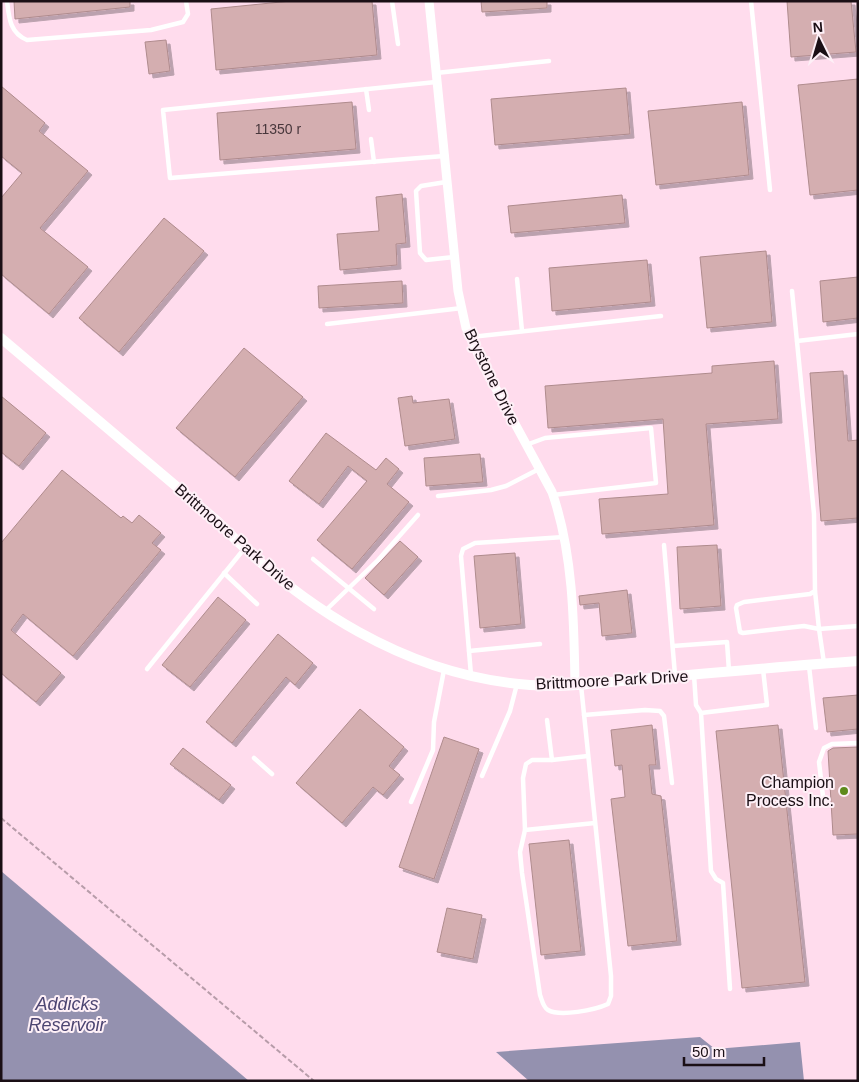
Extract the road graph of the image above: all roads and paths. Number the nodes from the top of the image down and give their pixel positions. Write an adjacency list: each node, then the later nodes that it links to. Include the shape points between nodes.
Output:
1 (7, 1): 2 (lane, via 9,21 17,36 27,40 151,30 183,22 188,14)
2 (186, 1)
3 (392, 1): 6 (lane)
4 (428, 1): 8 (street, Brystone Drive)
5 (752, 1): 15 (lane)
6 (398, 44)
7 (549, 61): 8 (lane)
8 (435, 78): 9 (lane); 12 (street, Brystone Drive)
9 (366, 89): 10 (lane); 13 (lane, via 163,110 170,178)
10 (369, 110)
11 (371, 139): 13 (lane)
12 (444, 156): 13 (lane); 14 (street, Brystone Drive)
13 (374, 162)
14 (446, 182): 16 (street, Brystone Drive); 16 (lane, via 421,186 416,191 420,253 426,260)
15 (770, 190)
16 (454, 257): 19 (street, Brystone Drive)
17 (517, 279): 22 (lane)
18 (792, 291): 26 (lane)
19 (462, 308): 21 (lane); 24 (street, Brystone Drive)
20 (661, 316): 22 (lane)
21 (327, 324)
22 (522, 331): 24 (lane)
23 (858, 334): 26 (lane)
24 (471, 337): 27 (street, Brystone Drive)
25 (1, 338): 34 (street, Brittmoore Park Drive, via 216,520)
26 (797, 341): 38 (lane, via 814,514)
27 (526, 445): 28 (street, Brystone Drive); 29 (lane, via 545,438 651,428 656,483)
28 (539, 469): 29 (street, Brystone Drive); 30 (lane, via 506,486)
29 (552, 495): 32 (street, Brystone Drive)
30 (438, 496)
31 (418, 515): 37 (lane)
32 (564, 537): 46 (lane, via 476,543 463,549); 58 (street, Brystone Drive)
33 (664, 545): 45 (lane)
34 (244, 549): 36 (lane); 41 (street, Brittmoore Park Drive)
35 (313, 558): 37 (lane)
36 (224, 573): 39 (lane); 50 (lane)
37 (348, 588): 40 (lane); 41 (lane)
38 (815, 591): 43 (lane); 43 (lane, via 744,602 736,608 738,626 743,633 804,626)
39 (258, 604)
40 (374, 609)
41 (325, 611): 52 (street, Brittmoore Park Drive, via 368,639)
42 (858, 626): 43 (lane)
43 (819, 629): 48 (lane)
44 (540, 644): 46 (lane)
45 (673, 646): 53 (lane, via 726,642); 55 (lane)
46 (469, 651): 56 (lane)
47 (858, 661): 48 (street, Brittmoore Park Drive)
48 (824, 664): 49 (street, Brittmoore Park Drive)
49 (809, 665): 51 (street, Brittmoore Park Drive); 62 (lane)
50 (147, 669)
51 (763, 669): 53 (street, Brittmoore Park Drive); 59 (lane, via 767,705)
52 (444, 670): 56 (street, Brittmoore Park Drive); 70 (lane, via 434,722 433,750)
53 (729, 672): 54 (street, Brittmoore Park Drive)
54 (694, 675): 55 (street, Brittmoore Park Drive); 59 (lane, via 696,705)
55 (675, 676): 58 (street, Brittmoore Park Drive)
56 (471, 677): 57 (street, Brittmoore Park Drive)
57 (517, 684): 58 (street, Brittmoore Park Drive); 68 (lane, via 510,712)
58 (578, 684): 60 (lane)
59 (701, 713): 75 (lane, via 711,871 723,883)
60 (584, 716): 64 (lane); 69 (lane, via 660,711 664,716)
61 (547, 720): 66 (lane)
62 (816, 728)
63 (858, 743): 71 (lane, via 832,744 824,748 819,762)
64 (588, 756): 66 (lane); 73 (lane)
65 (254, 758): 67 (lane)
66 (552, 760): 74 (lane, via 532,760 526,764 523,778)
67 (272, 774)
68 (482, 776)
69 (672, 783)
70 (411, 802)
71 (824, 806)
72 (1, 818): 76 (path)
73 (595, 823): 74 (lane); 74 (lane, via 611,996 608,1004 580,1011 548,1010 542,1000 522,873 520,852)
74 (525, 830)
75 (730, 990)
76 (314, 1081)

